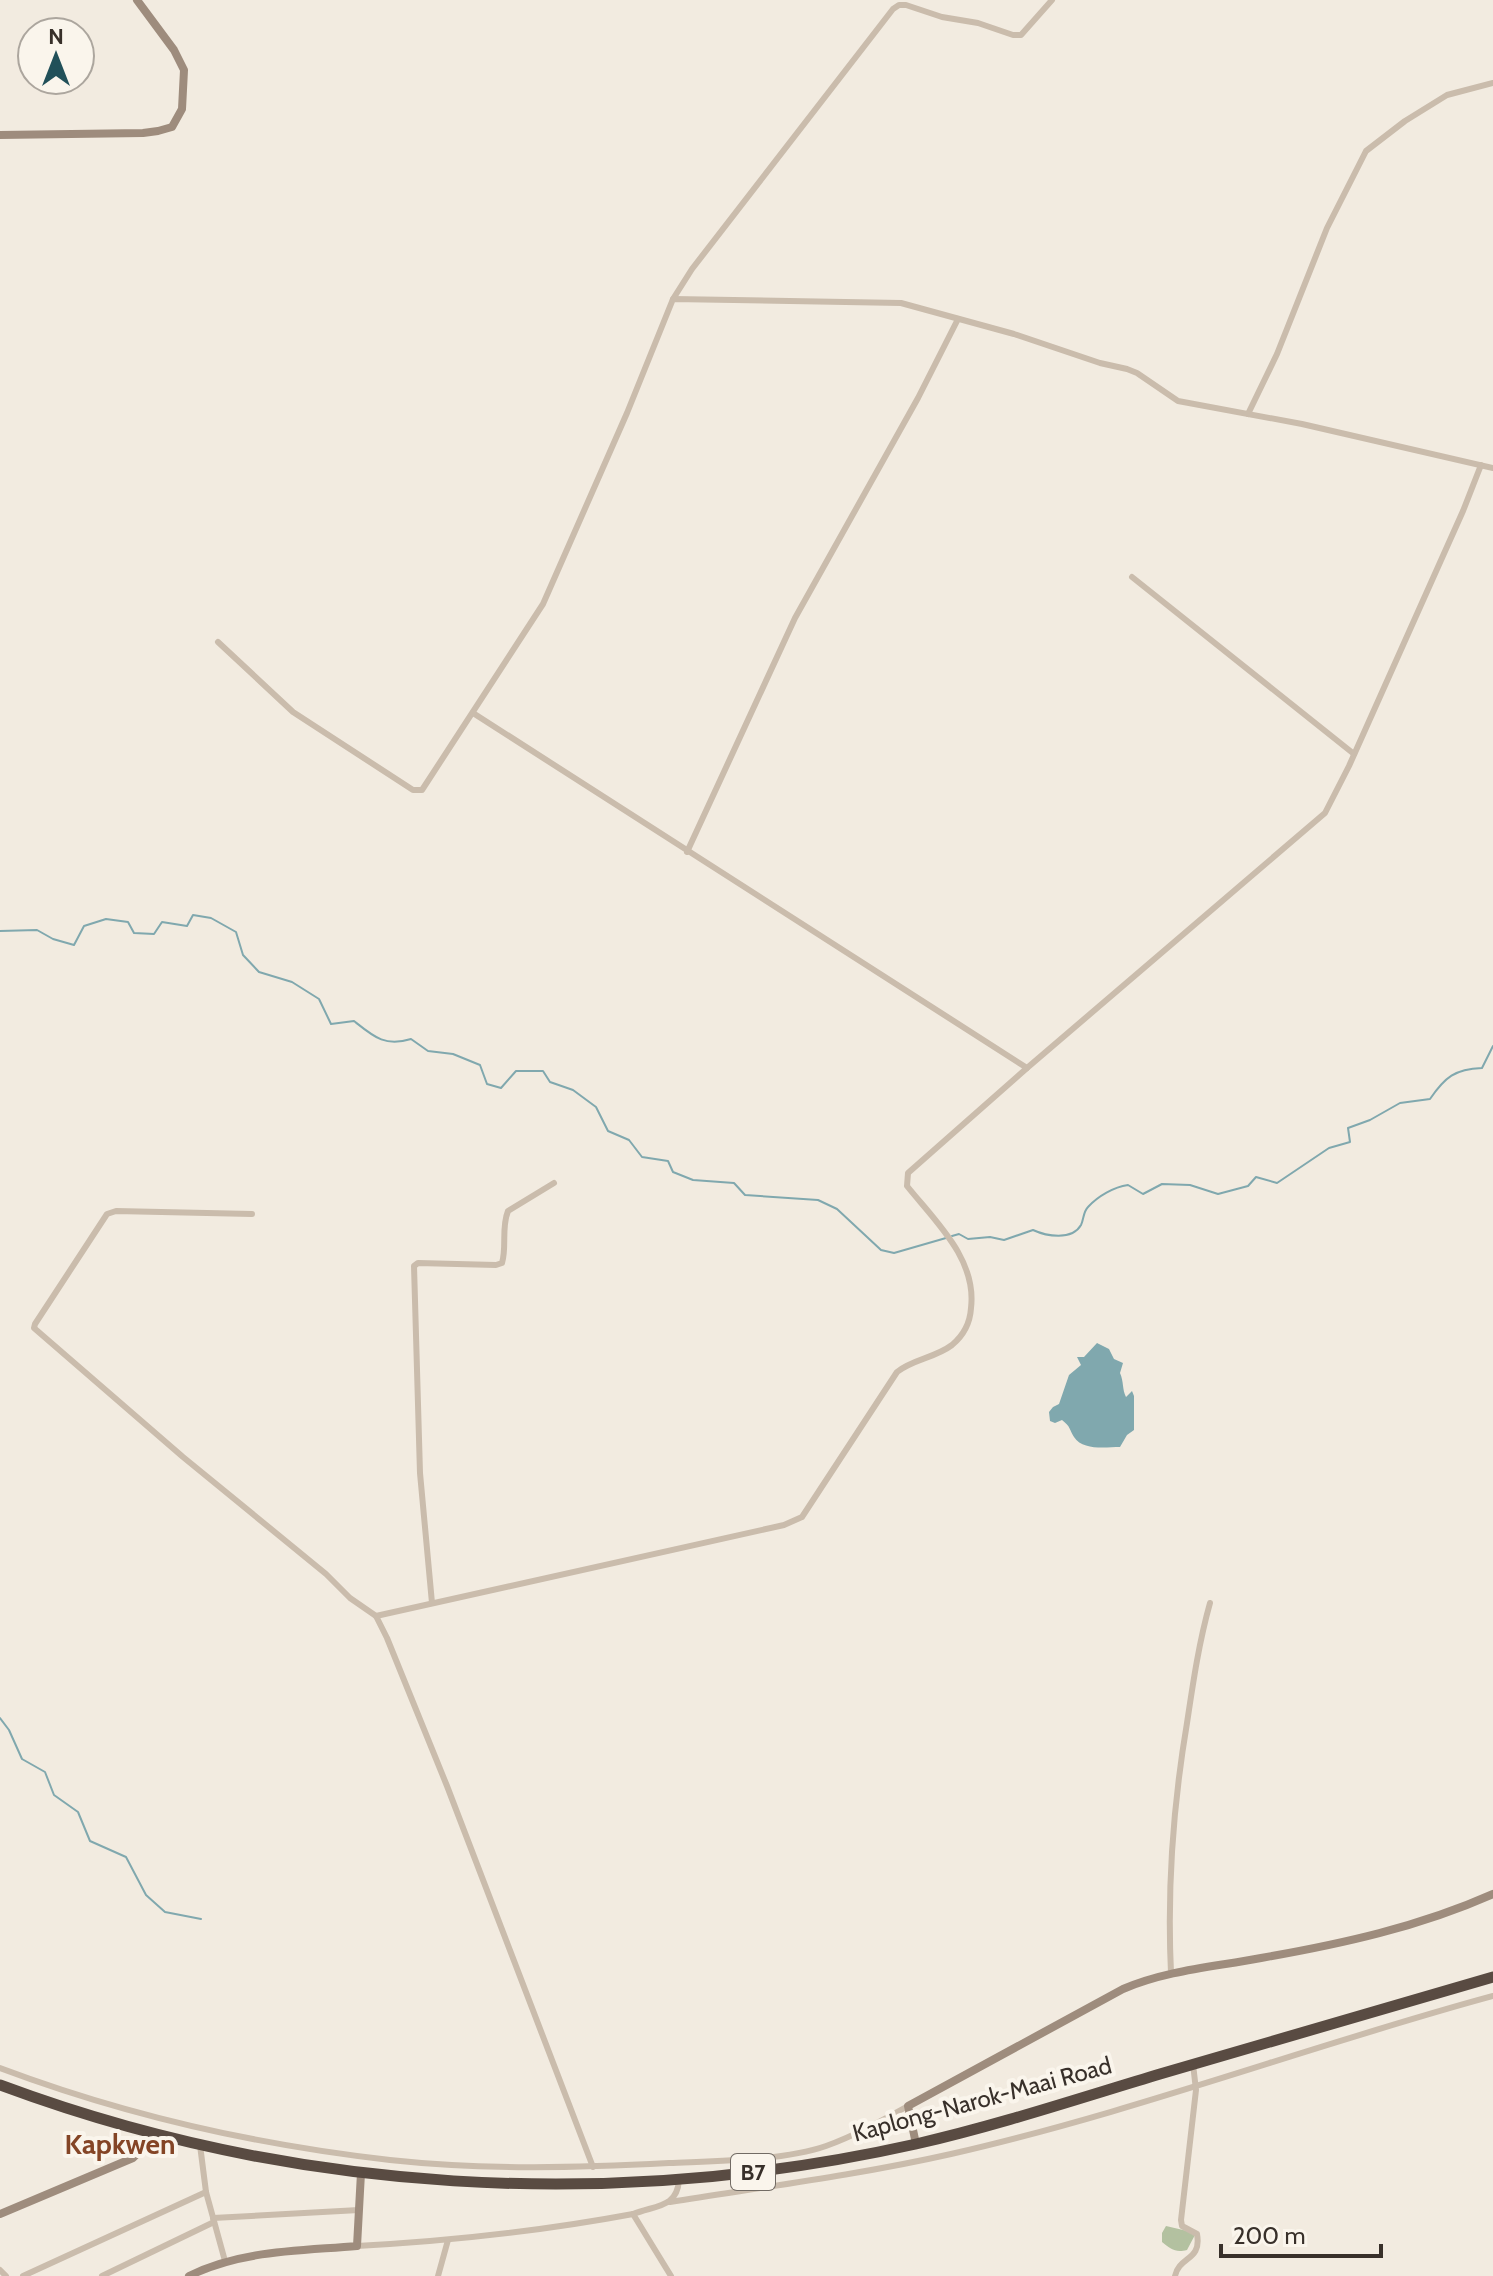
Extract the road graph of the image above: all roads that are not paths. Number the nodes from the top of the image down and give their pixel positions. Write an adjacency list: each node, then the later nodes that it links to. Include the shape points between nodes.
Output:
1 (137, 0): 4 (street, via 184,70 182,109 172,127 143,133)
2 (1052, 0): 5 (street, via 1021,35 906,5 893,9)
3 (1493, 83): 7 (street, via 1447,95 1366,151 1327,228)
4 (0, 135)
5 (673, 299): 6 (street, via 901,303); 12 (street, via 543,604)
6 (958, 319): 7 (street, via 1127,369 1178,401); 14 (street, via 795,618)
7 (1248, 414): 8 (street)
8 (1481, 465): 9 (street); 13 (street)
9 (1493, 468)
10 (1132, 577): 13 (street)
11 (218, 642): 12 (street, via 293,712 418,791)
12 (473, 713): 14 (street)
13 (1354, 754): 15 (street, via 1318,821)
14 (687, 852): 15 (street)
15 (1027, 1068): 18 (street, via 912,1167 906,1180 964,1262 972,1303 965,1331 938,1355 897,1372 802,1517)
16 (554, 1183): 18 (street, via 508,1211 502,1263 414,1266 420,1473)
17 (252, 1214): 20 (street, via 107,1214 34,1328)
18 (432, 1603): 20 (street)
19 (1210, 1603): 22 (street, via 1173,1823)
20 (376, 1616): 37 (street)
21 (1493, 1894): 22 (street, via 1376,1935)
22 (1171, 1973): 29 (street, via 1123,1989)
23 (1493, 1977): 25 (highway, Kaplong-Narok-Maai Road / B7)
24 (1493, 1996): 28 (street)
25 (1193, 2064): 28 (street); 32 (highway, Kaplong-Narok-Maai Road / B7)
26 (0, 2068): 30 (street, via 92,2099)
27 (0, 2085): 31 (highway, Kaplong-Narok-Maai Road / B7)
28 (1196, 2085): 43 (street, via 951,2154); 58 (street, via 1181,2220 1197,2234 1198,2242)
29 (908, 2106): 32 (street); 35 (street, via 826,2146)
30 (223, 2132): 34 (street); 36 (street)
31 (149, 2133): 33 (highway, Kaplong-Narok-Maai Road / B7); 45 (street, via 133,2158)
32 (916, 2144): 38 (highway, Kaplong-Narok-Maai Road / B7)
33 (200, 2145): 34 (highway, Kaplong-Narok-Maai Road / B7); 42 (street)
34 (219, 2150): 39 (highway, Kaplong-Narok-Maai Road / B7)
35 (772, 2156): 37 (street); 38 (street)
36 (391, 2160): 37 (street); 40 (street)
37 (593, 2167)
38 (773, 2170): 41 (highway, Kaplong-Narok-Maai Road / B7)
39 (361, 2173): 40 (highway, Kaplong-Narok-Maai Road / B7); 44 (street)
40 (389, 2177): 41 (highway, Kaplong-Narok-Maai Road / B7, via 559,2185)
41 (679, 2180): 43 (street)
42 (206, 2192): 47 (street); 53 (street)
43 (670, 2202): 46 (street)
44 (359, 2210): 47 (street); 49 (street)
45 (0, 2214)
46 (633, 2214): 48 (street); 57 (street)
47 (213, 2220): 50 (street); 54 (street)
48 (448, 2240): 49 (street); 56 (street)
49 (357, 2246): 50 (street)
50 (225, 2261): 55 (street)
51 (0, 2270): 52 (street)
52 (6, 2276)
53 (23, 2276)
54 (102, 2276)
55 (189, 2276)
56 (438, 2276)
57 (671, 2276)
58 (1175, 2276)

